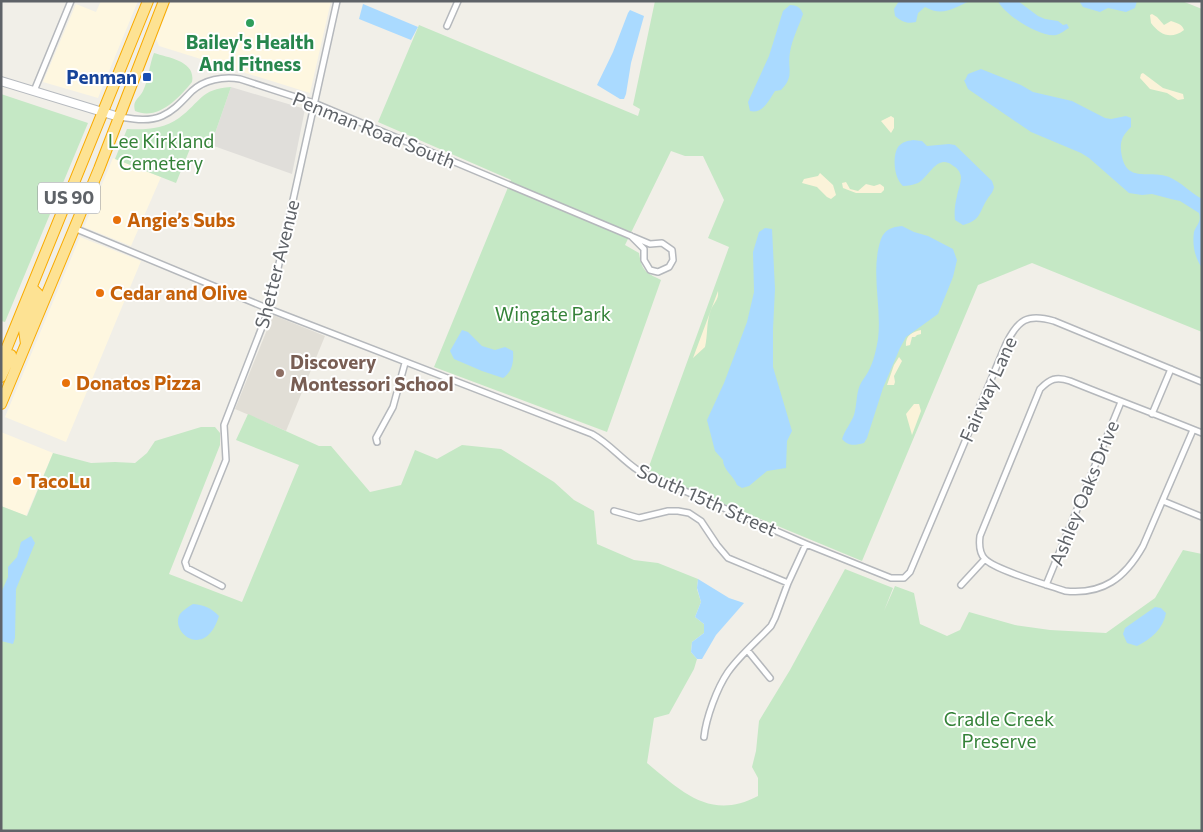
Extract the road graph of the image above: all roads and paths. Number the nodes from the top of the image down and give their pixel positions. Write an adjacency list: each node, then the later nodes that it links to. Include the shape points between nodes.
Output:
1 (71, 1): 8 (street)
2 (148, 1): 10 (highway, US 90)
3 (164, 1): 11 (highway, US 90)
4 (337, 1): 9 (street, Shetter Avenue)
5 (458, 1): 6 (street)
6 (447, 26)
7 (1, 82): 8 (street)
8 (34, 91): 10 (street)
9 (314, 103): 11 (street, Penman Road South, via 229,77 201,85 176,109 160,117 146,120); 13 (street, Penman Road South); 17 (street, Shetter Avenue)
10 (104, 113): 11 (street); 16 (highway, US 90)
11 (119, 117): 12 (highway, US 90)
12 (74, 228): 17 (street, South 15th Street); 19 (highway, US 90)
13 (632, 236): 14 (street, Penman Road South, via 650,244); 15 (street, Penman Road South)
14 (656, 243): 15 (street); 15 (street, Penman Road South, via 672,250 674,260 669,268 658,272 650,270 644,260)
15 (645, 254)
16 (32, 288): 18 (highway, US 90); 19 (highway, via 38,294 24,330)
17 (269, 309): 21 (street, South 15th Street); 40 (street, Shetter Avenue, via 224,425 226,460 185,562 187,568)
18 (14, 331): 20 (highway, US 90); 23 (highway, via 18,339)
19 (26, 344): 26 (highway, US 90)
20 (1, 362)
21 (405, 363): 30 (street, via 393,407 376,438); 34 (street, South 15th Street, via 592,434 639,471)
22 (1171, 369): 24 (street, Fairway Lane); 27 (street); 36 (street, Fairway Lane, via 1054,321 1041,317 1020,322 1006,344 910,572)
23 (1, 377)
24 (1202, 382)
25 (1121, 402): 27 (street); 35 (street, via 1061,378 1050,380 1040,389 980,536 980,548); 38 (street, Ashley Oaks Drive)
26 (1, 404)
27 (1152, 414): 28 (street)
28 (1193, 430): 29 (street); 31 (street)
29 (1202, 433)
30 (377, 442)
31 (1162, 501): 33 (street); 38 (street, via 1143,546 1122,575 1098,590 1065,591)
32 (614, 511): 37 (street, via 639,518 678,510 689,513 701,521 728,558)
33 (1202, 517)
34 (806, 544): 36 (street, South 15th Street, via 891,578); 37 (street)
35 (985, 559): 38 (street); 39 (street)
36 (902, 578)
37 (788, 582): 41 (street, via 776,618)
38 (1046, 584)
39 (961, 585)
40 (222, 586)
41 (748, 651): 42 (street); 43 (street, via 728,672 705,725)
42 (770, 678)
43 (704, 737)

